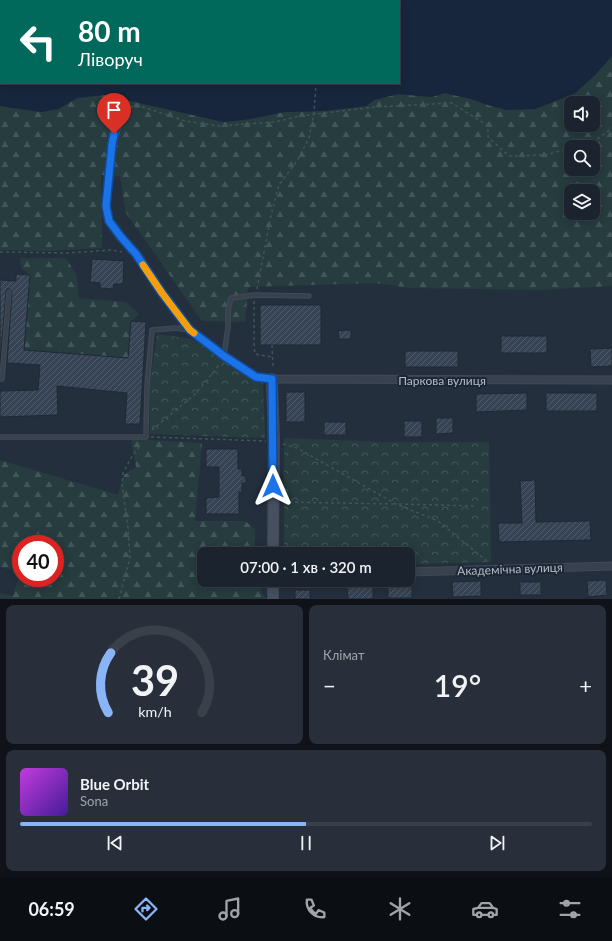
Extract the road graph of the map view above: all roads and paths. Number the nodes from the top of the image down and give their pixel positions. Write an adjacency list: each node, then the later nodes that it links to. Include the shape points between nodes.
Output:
1 (316, 84): 3 (path)
2 (123, 107): 3 (path, via 143,107 185,121 218,126 275,122); 8 (street, Паркова вулиця, via 112,144 106,206 109,221)
3 (314, 113): 6 (path, via 452,103 488,126 488,136 510,156 546,155); 10 (path, via 310,138 279,185)
4 (612, 128): 5 (path)
5 (596, 140)
6 (564, 150)
7 (0, 252): 8 (path, via 66,253 112,250)
8 (136, 254): 12 (street, Паркова вулиця)
9 (9, 292): 17 (lane)
10 (255, 295): 11 (lane); 14 (lane, via 231,298); 15 (path, via 255,354)
11 (308, 296)
12 (190, 330): 14 (street, Паркова вулиця); 19 (lane, via 152,330)
13 (272, 345): 15 (path)
14 (224, 356): 16 (street, Паркова вулиця, via 256,377); 19 (path, via 194,395)
15 (272, 357): 16 (path)
16 (273, 376): 18 (street, Паркова вулиця); 21 (street)
17 (0, 379)
18 (612, 380)
19 (146, 436): 20 (lane); 21 (path); 30 (path, via 123,473 130,558)
20 (0, 437)
21 (274, 441): 22 (street); 23 (path, via 297,448)
22 (273, 501): 23 (path); 25 (street)
23 (396, 504): 24 (path); 27 (path, via 438,521)
24 (478, 506)
25 (273, 547)
26 (612, 566): 27 (street, Академічна вулиця)
27 (499, 570): 28 (street, Академічна вулиця)
28 (415, 572)
29 (273, 587): 31 (street)
30 (119, 599)
31 (273, 599)

